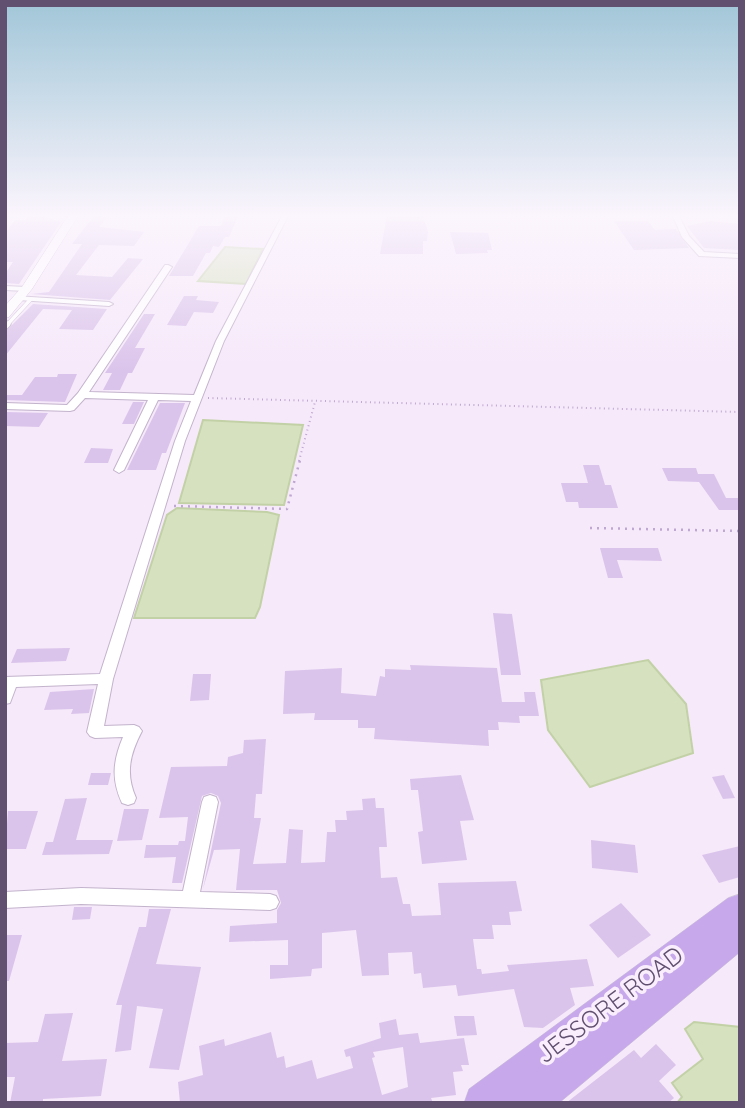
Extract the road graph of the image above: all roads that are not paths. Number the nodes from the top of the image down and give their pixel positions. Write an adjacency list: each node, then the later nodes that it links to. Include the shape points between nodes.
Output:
1 (168, 267): 9 (street)
2 (42, 268): 5 (main road)
3 (258, 268): 11 (street)
4 (5, 288): 5 (street)
5 (25, 295): 6 (street); 7 (main road); 8 (lane)
6 (109, 304)
7 (5, 314)
8 (5, 327)
9 (82, 395): 10 (street); 12 (street, via 71,408)
10 (154, 397): 11 (street); 13 (street)
11 (197, 398): 14 (street)
12 (5, 406)
13 (118, 470)
14 (106, 679): 15 (street); 17 (street, via 95,732 134,731 121,759 121,784)
15 (8, 682): 16 (street)
16 (5, 699)
17 (128, 799)
18 (210, 802): 20 (street)
19 (5, 900): 20 (street, via 81,896)
20 (190, 900): 21 (street)
21 (270, 902)
22 (740, 909): 24 (highway, JESSORE ROAD)
23 (740, 931): 25 (highway, JESSORE ROAD)
24 (482, 1103)
25 (528, 1103)

